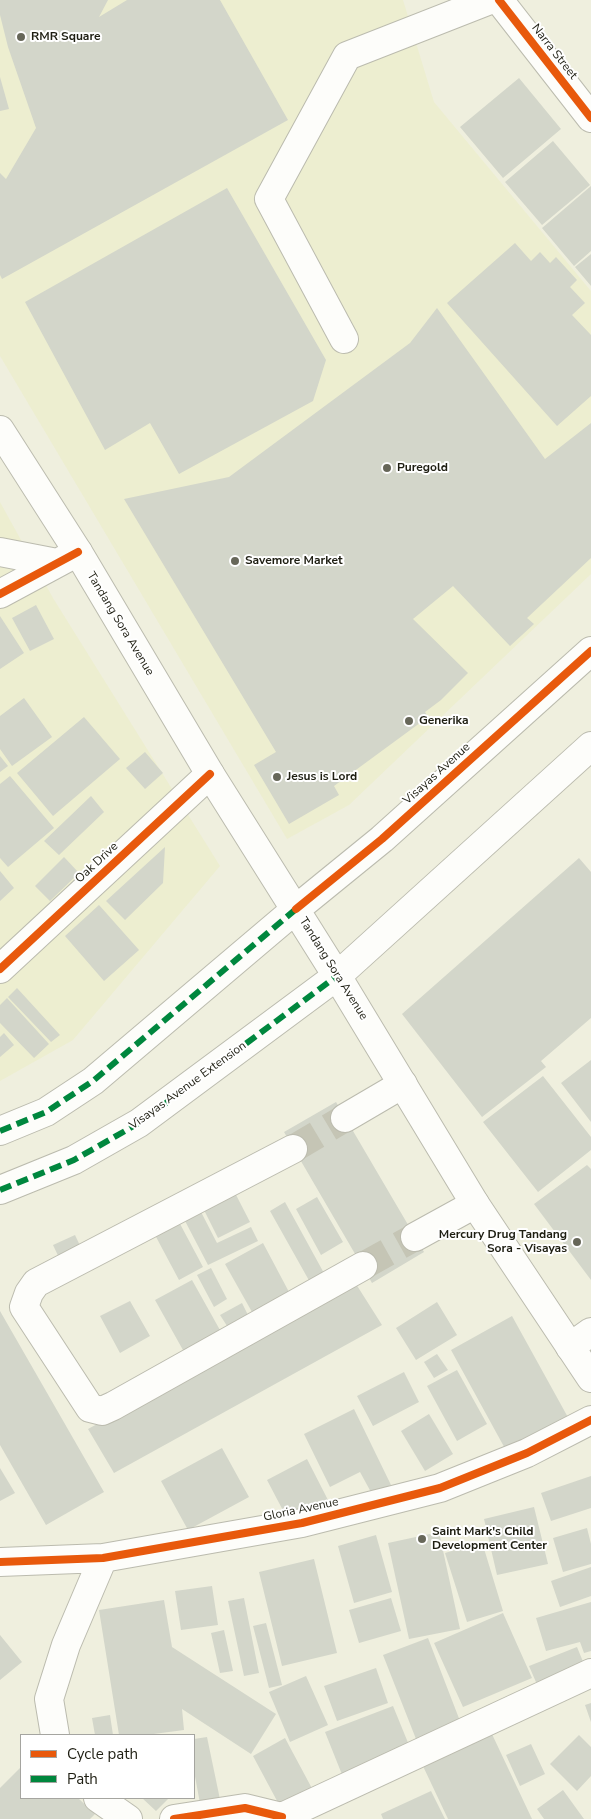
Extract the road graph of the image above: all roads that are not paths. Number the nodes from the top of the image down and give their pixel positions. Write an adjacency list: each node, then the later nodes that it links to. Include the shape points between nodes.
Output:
1 (490, 0): 4 (street, via 347,56 269,199)
2 (499, 0): 3 (street, Narra Street)
3 (591, 118)
4 (344, 338)
5 (0, 430): 7 (street, Tandang Sora Avenue)
6 (0, 552): 7 (street)
7 (68, 558): 8 (street); 11 (street, Tandang Sora Avenue)
8 (0, 594)
9 (591, 651): 12 (street, Visayas Avenue, via 382,839)
10 (591, 746): 14 (street)
11 (210, 774): 12 (street, Tandang Sora Avenue); 13 (street, Oak Drive)
12 (296, 909): 14 (street, Tandang Sora Avenue); 17 (street, via 94,1081 46,1112)
13 (2, 965)
14 (337, 976): 15 (street, Tandang Sora Avenue); 19 (street, Visayas Avenue Extension, via 139,1122 74,1160)
15 (403, 1084): 16 (street); 20 (street, Tandang Sora Avenue)
16 (345, 1118)
17 (0, 1130)
18 (293, 1149): 22 (street, via 36,1283 28,1293 24,1307 90,1408 102,1411)
19 (0, 1190)
20 (475, 1204): 21 (street); 23 (street, Tandang Sora Avenue)
21 (415, 1237)
22 (363, 1266)
23 (580, 1340): 24 (street, Tandang Sora Avenue)
24 (591, 1378)
25 (591, 1420): 26 (street, Gloria Avenue, via 527,1453 440,1488 302,1523)
26 (102, 1558): 27 (street, Gloria Avenue); 29 (street, via 66,1644 49,1699)
27 (0, 1562)
28 (591, 1673): 31 (street)
29 (55, 1734)
30 (99, 1799): 32 (street)
31 (282, 1818): 33 (street, via 245,1808)
32 (128, 1819)
33 (174, 1819)

